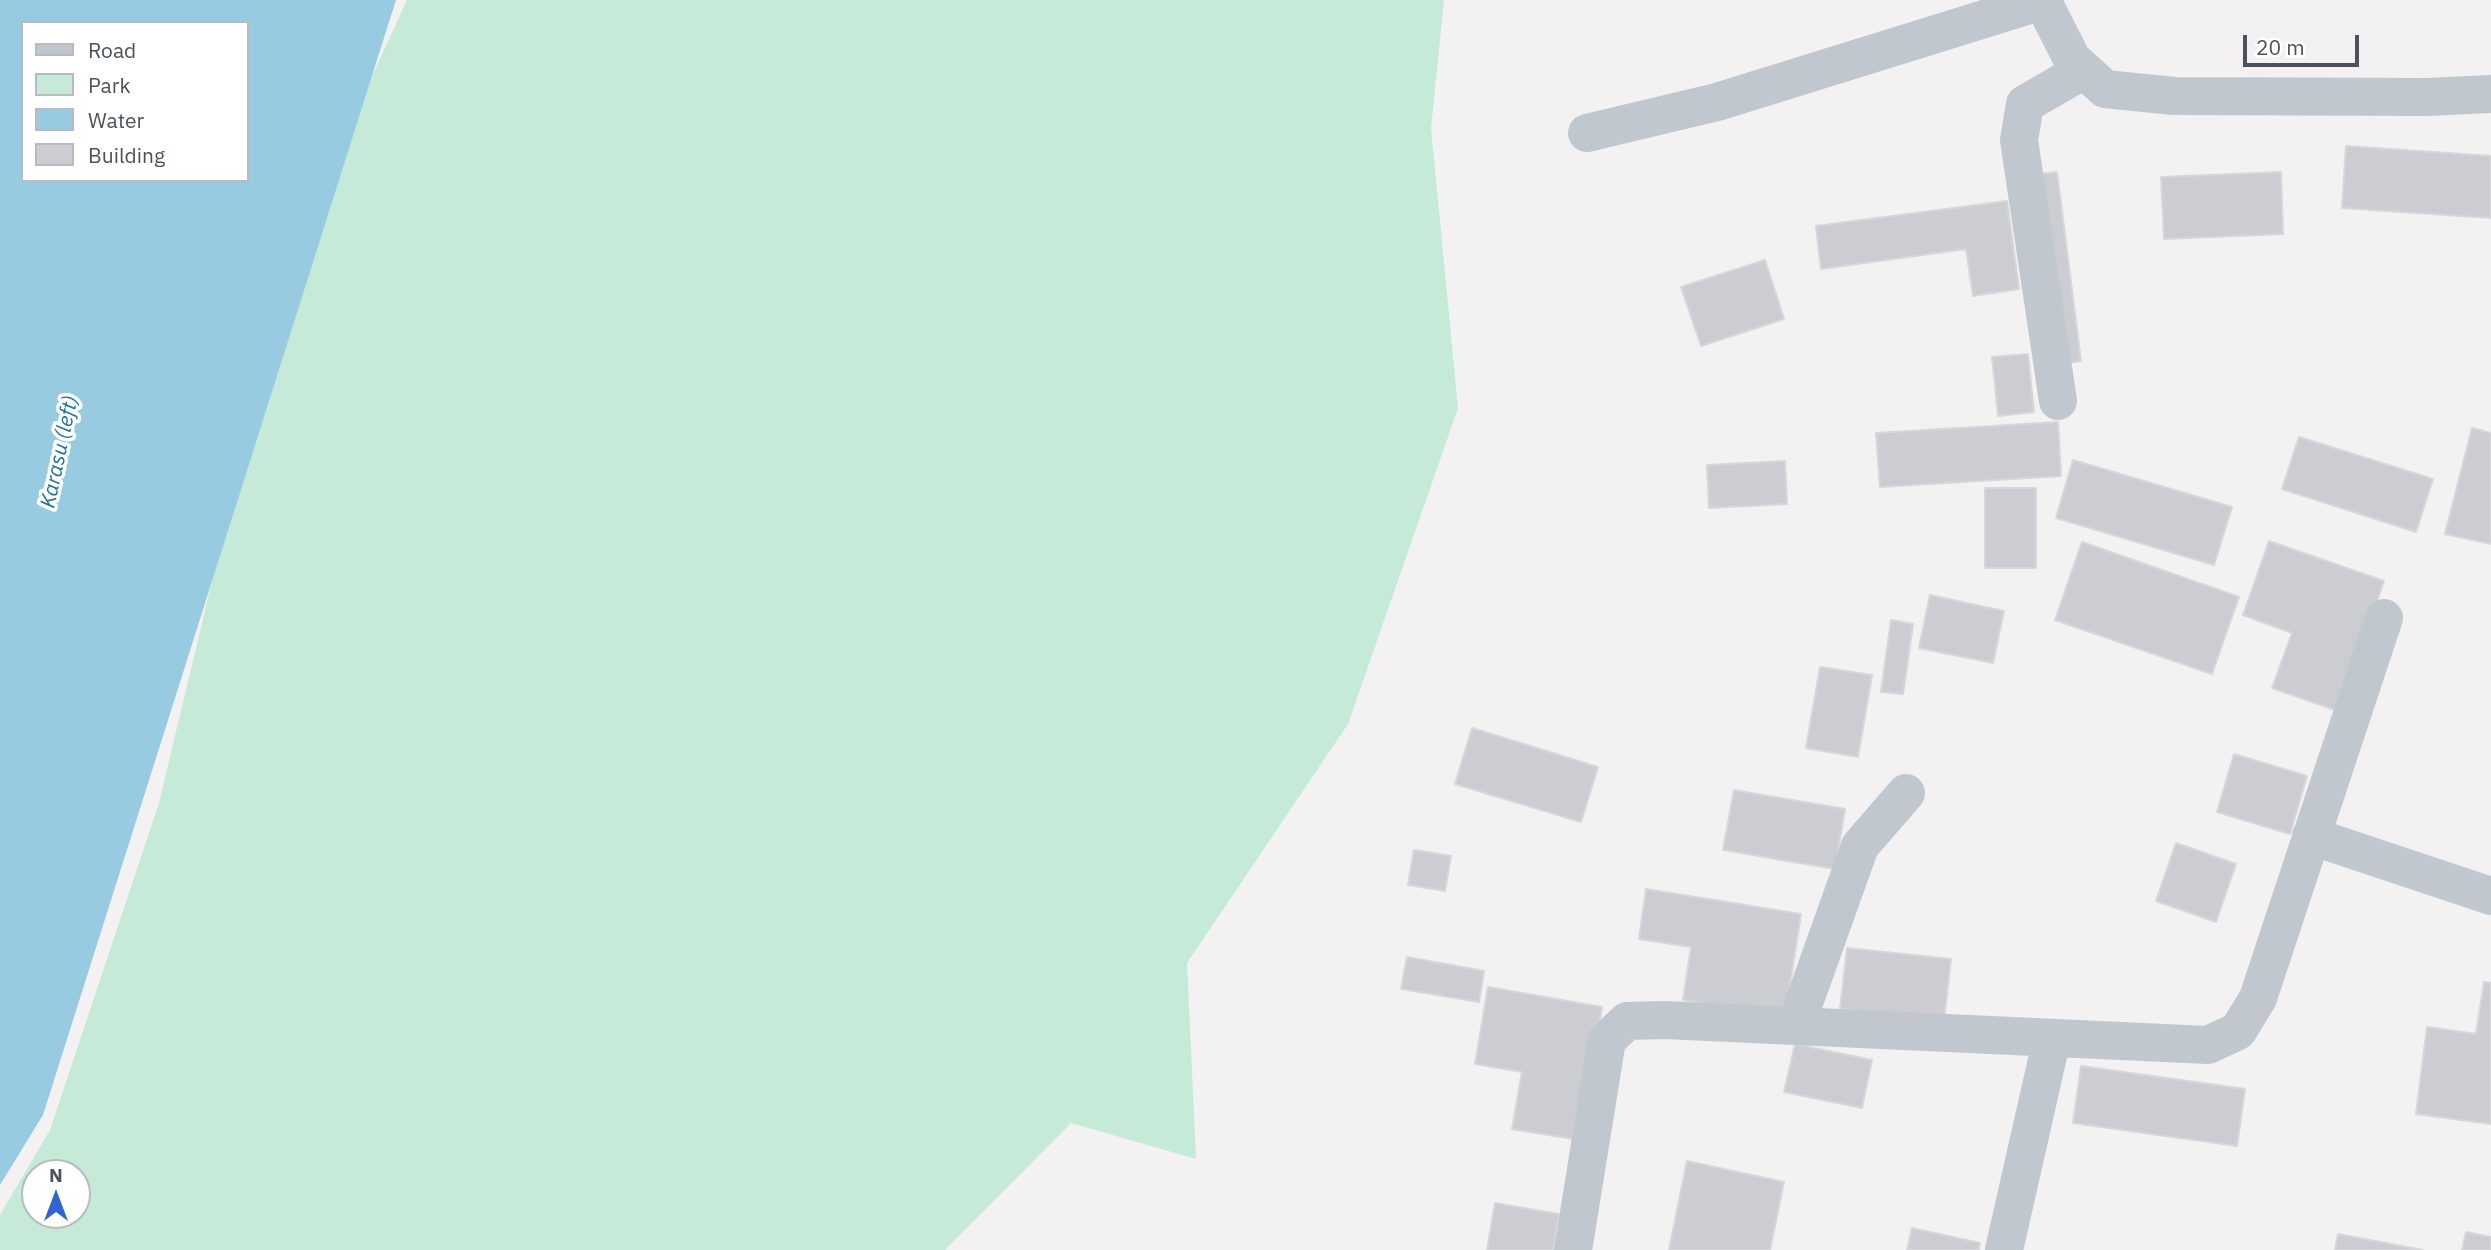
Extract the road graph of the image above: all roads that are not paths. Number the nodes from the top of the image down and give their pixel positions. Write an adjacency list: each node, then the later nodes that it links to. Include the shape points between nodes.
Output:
1 (2042, 0): 2 (street, via 2072,59); 4 (street, via 1717,102)
2 (2084, 70): 3 (street, via 2105,89 2174,96); 5 (street, via 2025,104 2019,139)
3 (2491, 94)
4 (1587, 133)
5 (2059, 401)
6 (2384, 618): 8 (street)
7 (1906, 793): 10 (street, via 1860,846)
8 (2311, 836): 9 (street); 11 (street, via 2258,998 2238,1031 2208,1045)
9 (2491, 896)
10 (1796, 1025): 11 (street); 12 (street, via 1627,1021 1608,1040)
11 (2052, 1038): 13 (street)
12 (1573, 1250)
13 (2004, 1250)

